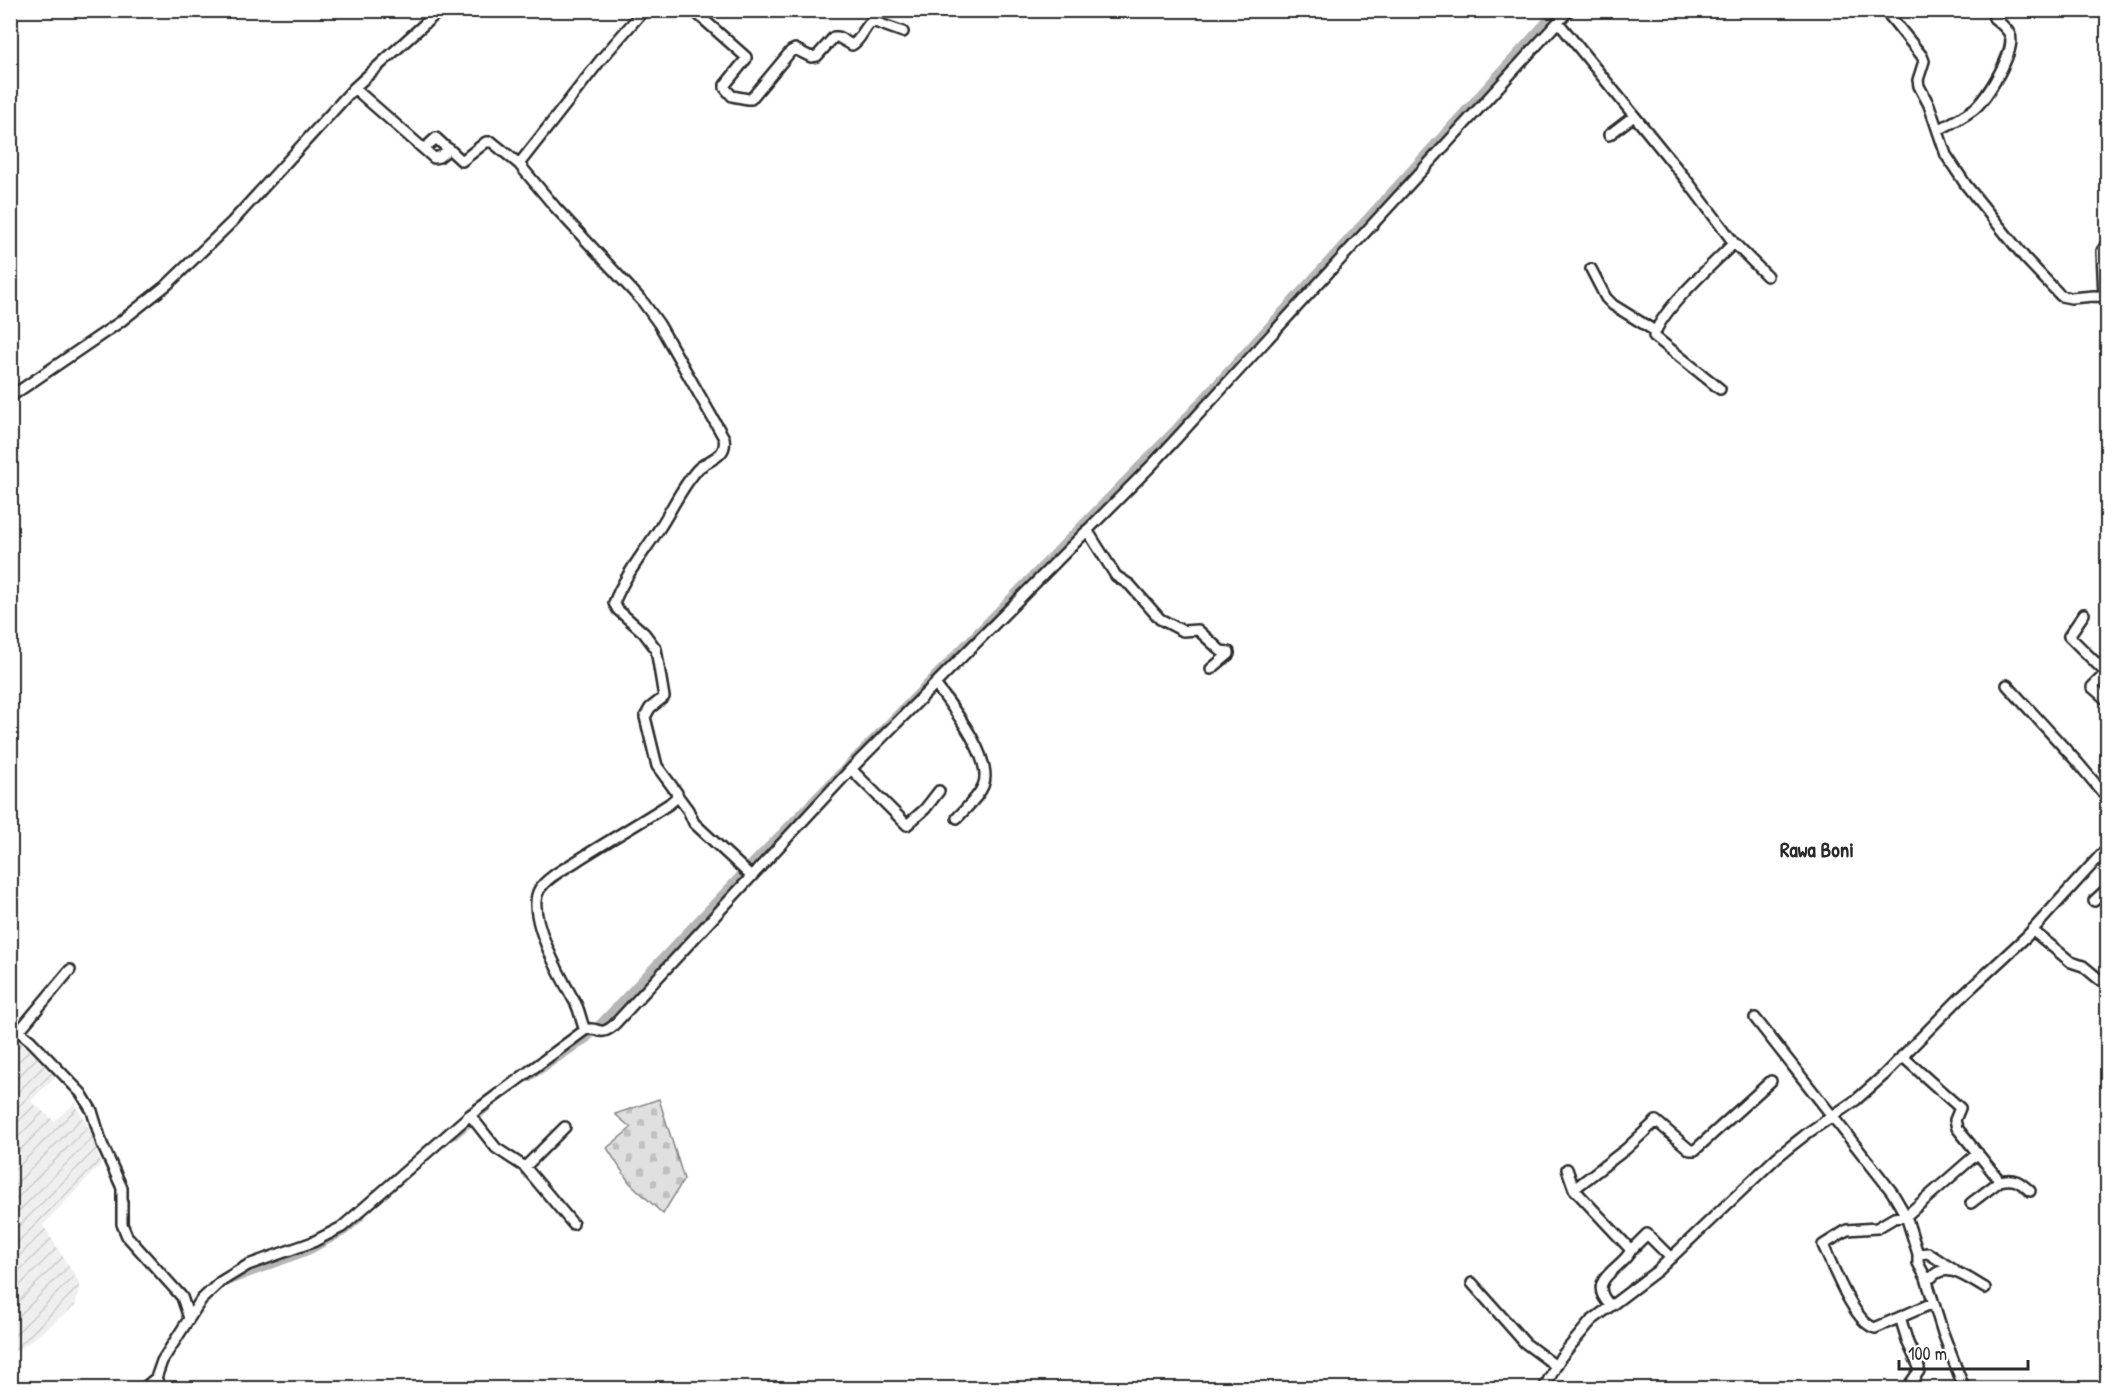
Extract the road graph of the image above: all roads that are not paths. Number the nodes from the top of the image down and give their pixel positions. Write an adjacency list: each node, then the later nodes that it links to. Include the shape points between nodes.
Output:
1 (441, 10): 9 (street)
2 (644, 10): 15 (street)
3 (693, 10): 8 (street, via 746,57 725,88 732,96 748,99 795,49 817,56 834,37 852,45 872,21)
4 (1569, 10): 7 (street)
5 (1885, 10): 11 (street, via 1924,61 1918,83)
6 (1994, 18): 11 (street, via 2011,36 2008,58 1983,100)
7 (1558, 22): 10 (street); 24 (street, via 1153,464)
8 (903, 32)
9 (354, 88): 13 (street); 23 (street, via 232,222 168,284)
10 (1634, 116): 12 (street); 17 (street)
11 (1938, 130): 20 (street, via 1946,155 1966,185 2047,282 2066,298)
12 (1609, 135)
13 (424, 149): 14 (street, via 436,158); 14 (street, via 435,138)
14 (448, 149): 15 (street, via 462,161 486,142 492,142)
15 (519, 164): 32 (street, via 643,302 724,438 724,450 697,470 681,491 614,603 657,649 664,695 645,717 657,766)
16 (2108, 242): 20 (street, via 2102,252)
17 (1734, 243): 19 (street); 21 (street, via 1675,304)
18 (1591, 269): 21 (street, via 1613,305)
19 (1767, 276)
20 (2106, 296)
21 (1655, 331): 22 (street, via 1657,339)
22 (1720, 389)
23 (10, 397)
24 (1087, 530): 26 (street, via 1116,576 1130,585 1160,619 1183,631 1198,630 1221,651 1229,652); 27 (street)
25 (2084, 614): 29 (street, via 2069,636 2106,673 2092,687)
26 (1210, 669)
27 (935, 684): 30 (street); 34 (street, via 974,743 985,770 985,784)
28 (2007, 685): 33 (street)
29 (2108, 701)
30 (851, 768): 31 (street, via 907,825); 36 (street)
31 (939, 791)
32 (677, 795): 36 (street, via 694,823); 44 (street, via 540,888 536,907 540,928 579,1012)
33 (2108, 799)
34 (957, 818)
35 (2108, 847): 39 (street)
36 (747, 873): 44 (street, via 613,1026 606,1031)
37 (2108, 888): 38 (street)
38 (2094, 901)
39 (2032, 930): 41 (street, via 2071,962 2100,980); 46 (street)
40 (70, 970): 45 (street)
41 (2108, 980)
42 (1755, 1018): 48 (street)
43 (10, 1024): 45 (street)
44 (593, 1030): 49 (street)
45 (19, 1031): 70 (street, via 81,1093 92,1111 122,1188 122,1224 127,1236 182,1297)
46 (1902, 1056): 48 (street); 51 (street, via 1960,1108 1955,1120 1958,1128)
47 (1771, 1081): 55 (street, via 1695,1150 1656,1121)
48 (1834, 1116): 58 (street); 62 (street, via 1777,1157)
49 (472, 1118): 52 (street, via 496,1148); 70 (street, via 342,1227 233,1273 201,1300)
50 (565, 1127): 52 (street)
51 (1978, 1153): 54 (street); 58 (street)
52 (525, 1167): 59 (street)
53 (1567, 1169): 55 (street)
54 (2000, 1180): 56 (street, via 2018,1180); 57 (street)
55 (1574, 1189): 60 (street)
56 (2030, 1191)
57 (1971, 1203)
58 (1906, 1216): 61 (street); 69 (street, via 1877,1228 1846,1230 1823,1245 1849,1300 1866,1323 1875,1328)
59 (573, 1224)
60 (1631, 1250): 62 (street, via 1647,1234); 68 (street, via 1605,1277 1601,1293)
61 (1918, 1254): 63 (street, via 1928,1253); 64 (street)
62 (1671, 1258): 68 (street)
63 (1954, 1270): 64 (street); 66 (street)
64 (1926, 1278): 67 (street)
65 (1472, 1283): 71 (street, via 1525,1342)
66 (1985, 1288)
67 (1933, 1303): 69 (street); 77 (street)
68 (1610, 1305): 71 (street, via 1584,1328)
69 (1900, 1317): 76 (street, via 1919,1367)
70 (189, 1318): 72 (street)
71 (1556, 1366): 75 (street)
72 (156, 1378): 73 (street); 74 (street)
73 (144, 1389)
74 (161, 1389)
75 (1544, 1389)
76 (1907, 1389)
77 (1964, 1389)

